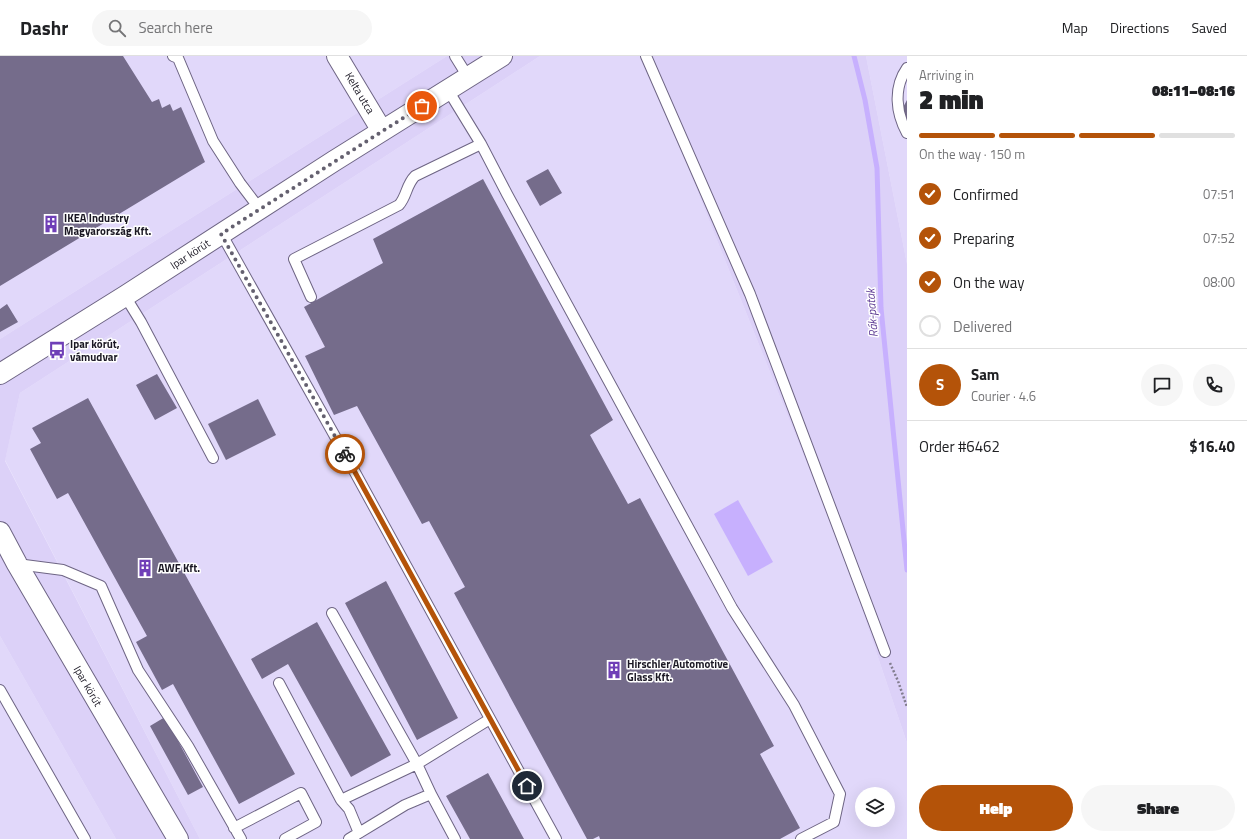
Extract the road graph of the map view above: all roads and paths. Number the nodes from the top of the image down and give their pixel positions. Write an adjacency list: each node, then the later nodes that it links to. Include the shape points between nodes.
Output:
1 (337, 56): 9 (street, Kelta utca)
2 (455, 56): 7 (lane)
3 (502, 56): 7 (street, Ipar körút)
4 (646, 56): 21 (lane, via 750,294)
5 (177, 57): 12 (lane, via 213,141)
6 (907, 68): 10 (lane, via 898,87 897,99 902,125)
7 (468, 77): 8 (street, Ipar körút)
8 (448, 90): 9 (street, Ipar körút); 11 (lane)
9 (382, 131): 12 (street, Ipar körút)
10 (907, 134)
11 (481, 144): 15 (lane, via 415,176 408,185 406,196 400,205 294,259); 38 (lane, via 732,608 794,705 840,794 834,822)
12 (259, 208): 13 (street, Ipar körút)
13 (221, 234): 14 (street, Ipar körút); 25 (lane)
14 (125, 296): 16 (street, Ipar körút); 17 (lane)
15 (311, 297)
16 (0, 374)
17 (213, 458)
18 (0, 532): 19 (street, Ipar körút)
19 (17, 564): 29 (lane, via 63,570 101,586 138,670 188,746); 32 (street, Ipar körút)
20 (332, 612): 26 (lane)
21 (885, 652): 24 (path)
22 (279, 683): 28 (lane)
23 (0, 690): 31 (lane)
24 (907, 707)
25 (490, 719): 26 (lane); 37 (lane)
26 (417, 764): 27 (lane); 28 (lane)
27 (431, 794): 30 (lane, via 405,805); 36 (lane)
28 (341, 800): 30 (lane, via 349,809)
29 (234, 828): 33 (lane); 34 (lane, via 301,793 316,822)
30 (359, 833): 35 (lane)
31 (85, 839)
32 (178, 839)
33 (241, 839)
34 (285, 839)
35 (349, 839)
36 (455, 839)
37 (556, 839)
38 (801, 839)

